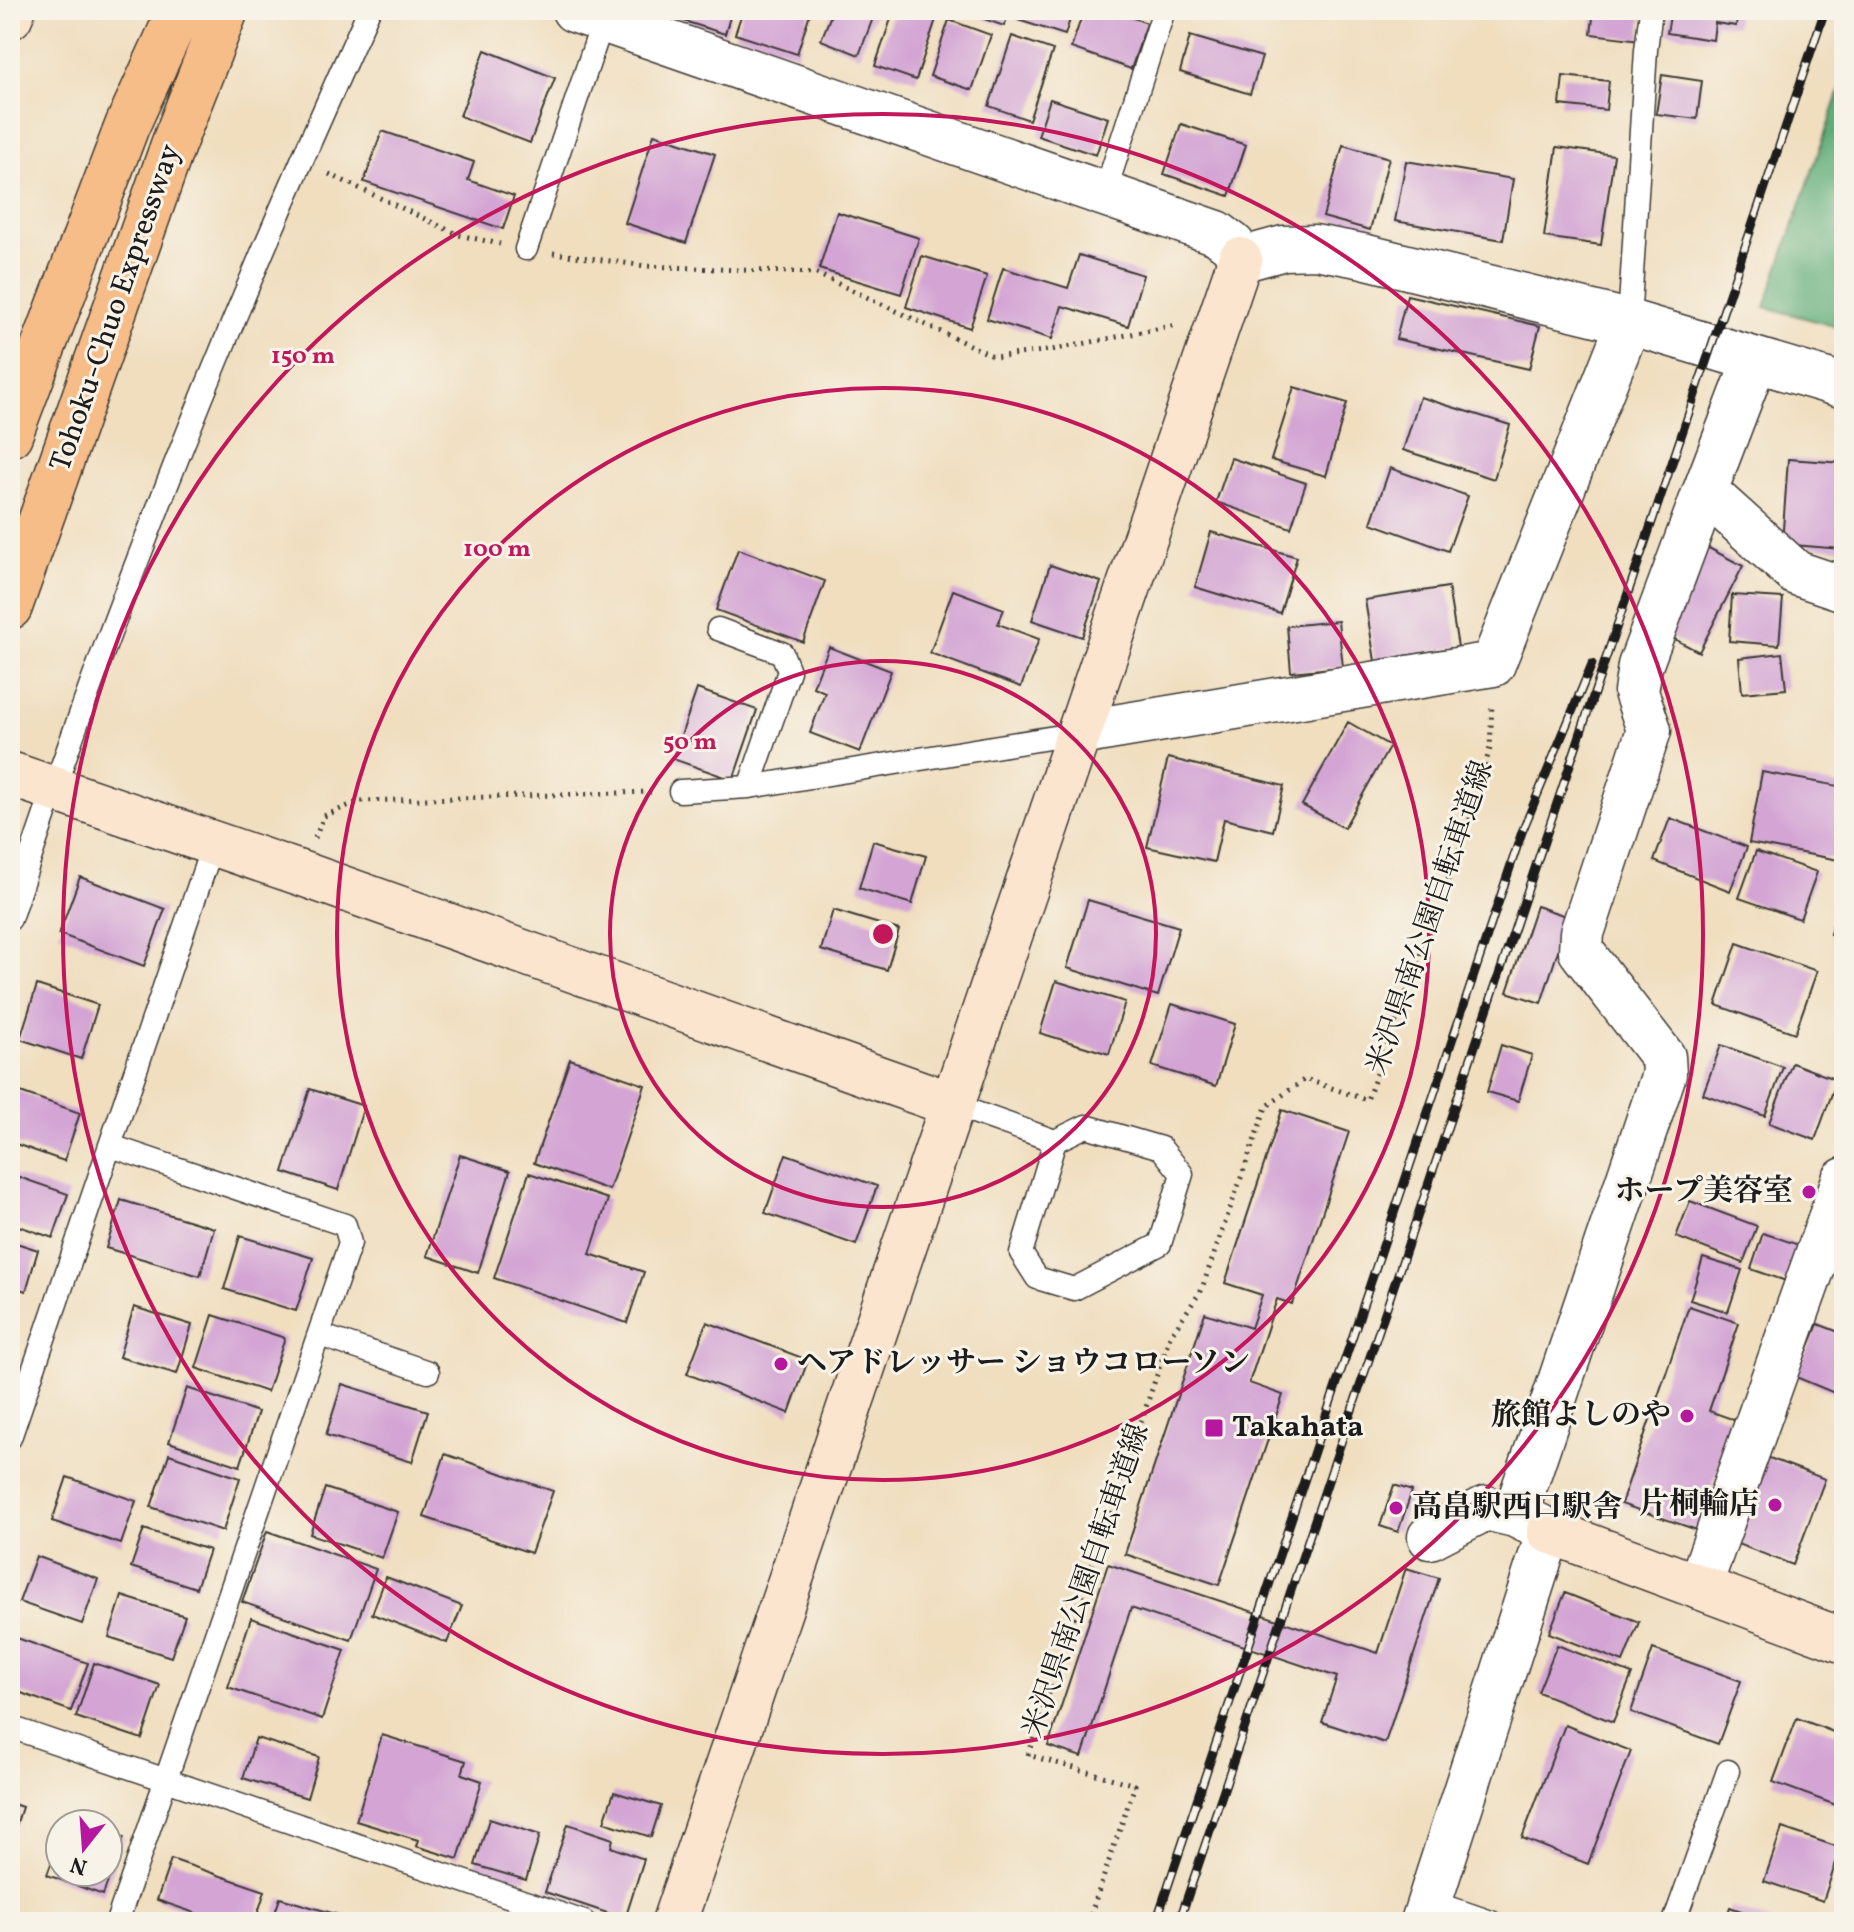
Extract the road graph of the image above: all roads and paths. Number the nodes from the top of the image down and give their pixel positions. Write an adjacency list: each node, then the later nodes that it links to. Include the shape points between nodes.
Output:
1 (13, 10): 8 (street)
2 (180, 10): 17 (highway, Tohoku-Chuo Expressway, via 127,126)
3 (226, 10): 20 (highway, Tohoku-Chuo Expressway)
4 (369, 10): 9 (lane)
5 (1164, 10): 10 (lane)
6 (1651, 10): 14 (lane)
7 (595, 14): 10 (street); 11 (lane)
8 (10, 17)
9 (301, 160): 11 (path, via 459,235); 26 (lane, via 156,510)
10 (1104, 195): 12 (street, via 1217,233 1233,245)
11 (526, 249): 13 (path, via 659,267 815,273 995,357)
12 (1240, 260): 13 (street); 14 (street, via 1284,248 1315,247)
13 (1220, 317): 23 (street)
14 (1629, 322): 15 (street); 22 (street)
15 (1755, 360): 16 (street); 18 (street)
16 (1844, 386)
17 (10, 435)
18 (1705, 491): 19 (street, via 1796,573); 38 (street, via 1640,666 1636,692 1649,730 1581,942 1581,951 1663,1057 1664,1074)
19 (1844, 589)
20 (10, 607)
21 (718, 629): 25 (lane, via 782,653 789,671)
22 (1493, 664): 23 (street); 49 (path, 米沢県南公園自転車道線, via 1490,748 1469,823 1367,1100 1305,1079 1266,1107 1201,1291 1170,1336 1028,1755 1135,1785)
23 (1079, 733): 25 (lane); 31 (street)
24 (10, 774): 26 (street)
25 (749, 787): 27 (lane)
26 (53, 788): 28 (street); 30 (lane)
27 (680, 791): 29 (path, via 360,801 324,816)
28 (213, 844): 29 (street); 33 (lane)
29 (300, 873): 31 (street)
30 (10, 919)
31 (951, 1104): 32 (lane); 48 (street)
32 (1055, 1141): 32 (lane, via 1086,1126 1161,1148 1182,1174 1160,1244 1074,1289 1037,1278 1021,1253)
33 (111, 1146): 35 (lane, via 345,1225 350,1243); 37 (lane)
34 (1844, 1180): 40 (street)
35 (320, 1335): 36 (lane); 44 (lane)
36 (428, 1372)
37 (10, 1438)
38 (1532, 1523): 39 (street, via 1486,1508); 40 (street); 45 (street)
39 (1430, 1537)
40 (1699, 1587): 41 (street)
41 (1844, 1641)
42 (10, 1727): 44 (lane)
43 (1728, 1771): 51 (lane)
44 (166, 1780): 46 (lane); 47 (lane)
45 (1427, 1912): 50 (lane)
46 (117, 1922)
47 (584, 1922)
48 (674, 1922)
49 (1088, 1922)
50 (1491, 1922)
51 (1674, 1922)

